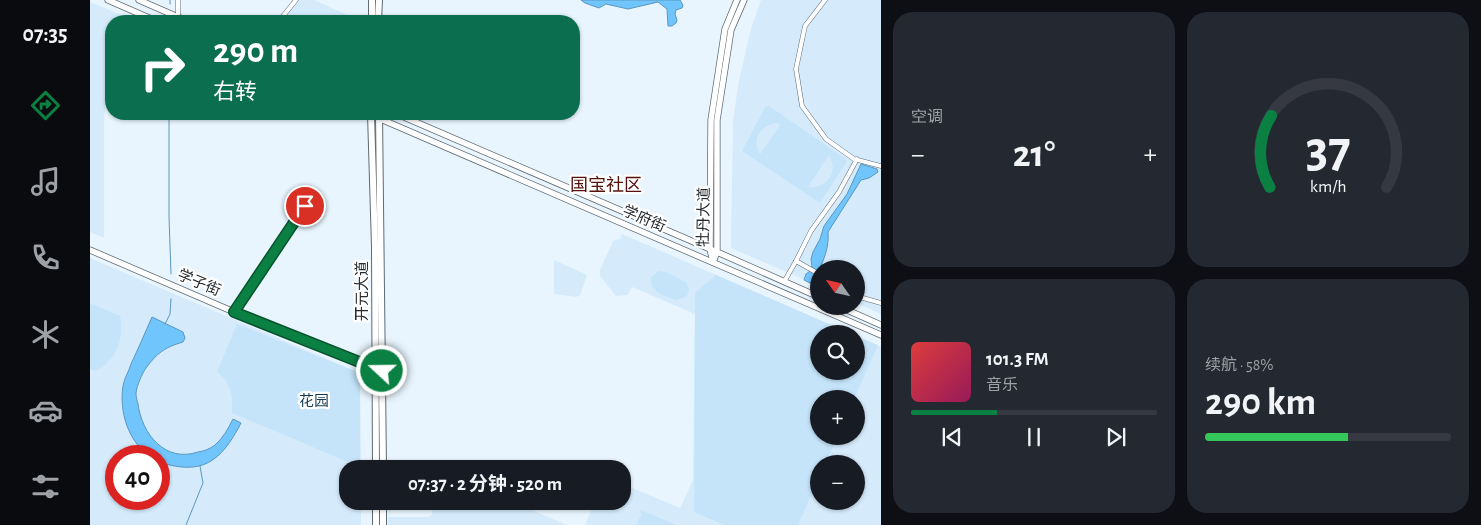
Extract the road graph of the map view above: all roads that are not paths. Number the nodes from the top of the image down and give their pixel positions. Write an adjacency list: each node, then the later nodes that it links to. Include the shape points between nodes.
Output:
1 (108, 0): 13 (main road)
2 (138, 0): 12 (main road)
3 (153, 0): 12 (street)
4 (178, 0): 15 (street)
5 (296, 0): 16 (street)
6 (372, 0): 17 (main road)
7 (379, 0): 18 (main road)
8 (737, 0): 26 (main road, 牡丹大道, via 725,29 711,120)
9 (744, 0): 28 (main road, 牡丹大道, via 731,30 717,120)
10 (817, 0): 11 (street)
11 (824, 2): 23 (street, via 805,26 796,69 802,106 826,139)
12 (147, 4): 14 (main road)
13 (142, 15)
14 (171, 15)
15 (178, 15)
16 (284, 15)
17 (372, 15)
18 (378, 15)
19 (371, 120): 41 (main road, 开元大道)
20 (379, 120): 41 (main road, 开元大道)
21 (388, 120): 30 (main road, 学府街)
22 (411, 120): 26 (main road, 学府街)
23 (857, 159): 24 (street); 29 (street)
24 (881, 166)
25 (305, 206): 36 (street)
26 (710, 249): 28 (main road, 学府街); 30 (main road, 牡丹大道)
27 (90, 251): 36 (main road, 学子街)
28 (717, 252): 30 (main road, 牡丹大道); 32 (main road, 学府街)
29 (796, 260): 31 (street); 32 (street)
30 (713, 262): 38 (main road, 学府街)
31 (810, 269)
32 (784, 282): 33 (main road, 学府街)
33 (810, 293)
34 (865, 299): 35 (street)
35 (881, 303)
36 (233, 313): 41 (main road, 学子街)
37 (859, 315): 39 (main road)
38 (840, 317): 40 (main road, 学府街)
39 (881, 325)
40 (881, 335)
41 (379, 371): 42 (main road, 开元大道); 43 (main road, 开元大道)
42 (376, 460)
43 (383, 460)
44 (376, 510): 46 (main road)
45 (383, 510): 47 (main road)
46 (376, 525)
47 (383, 525)

